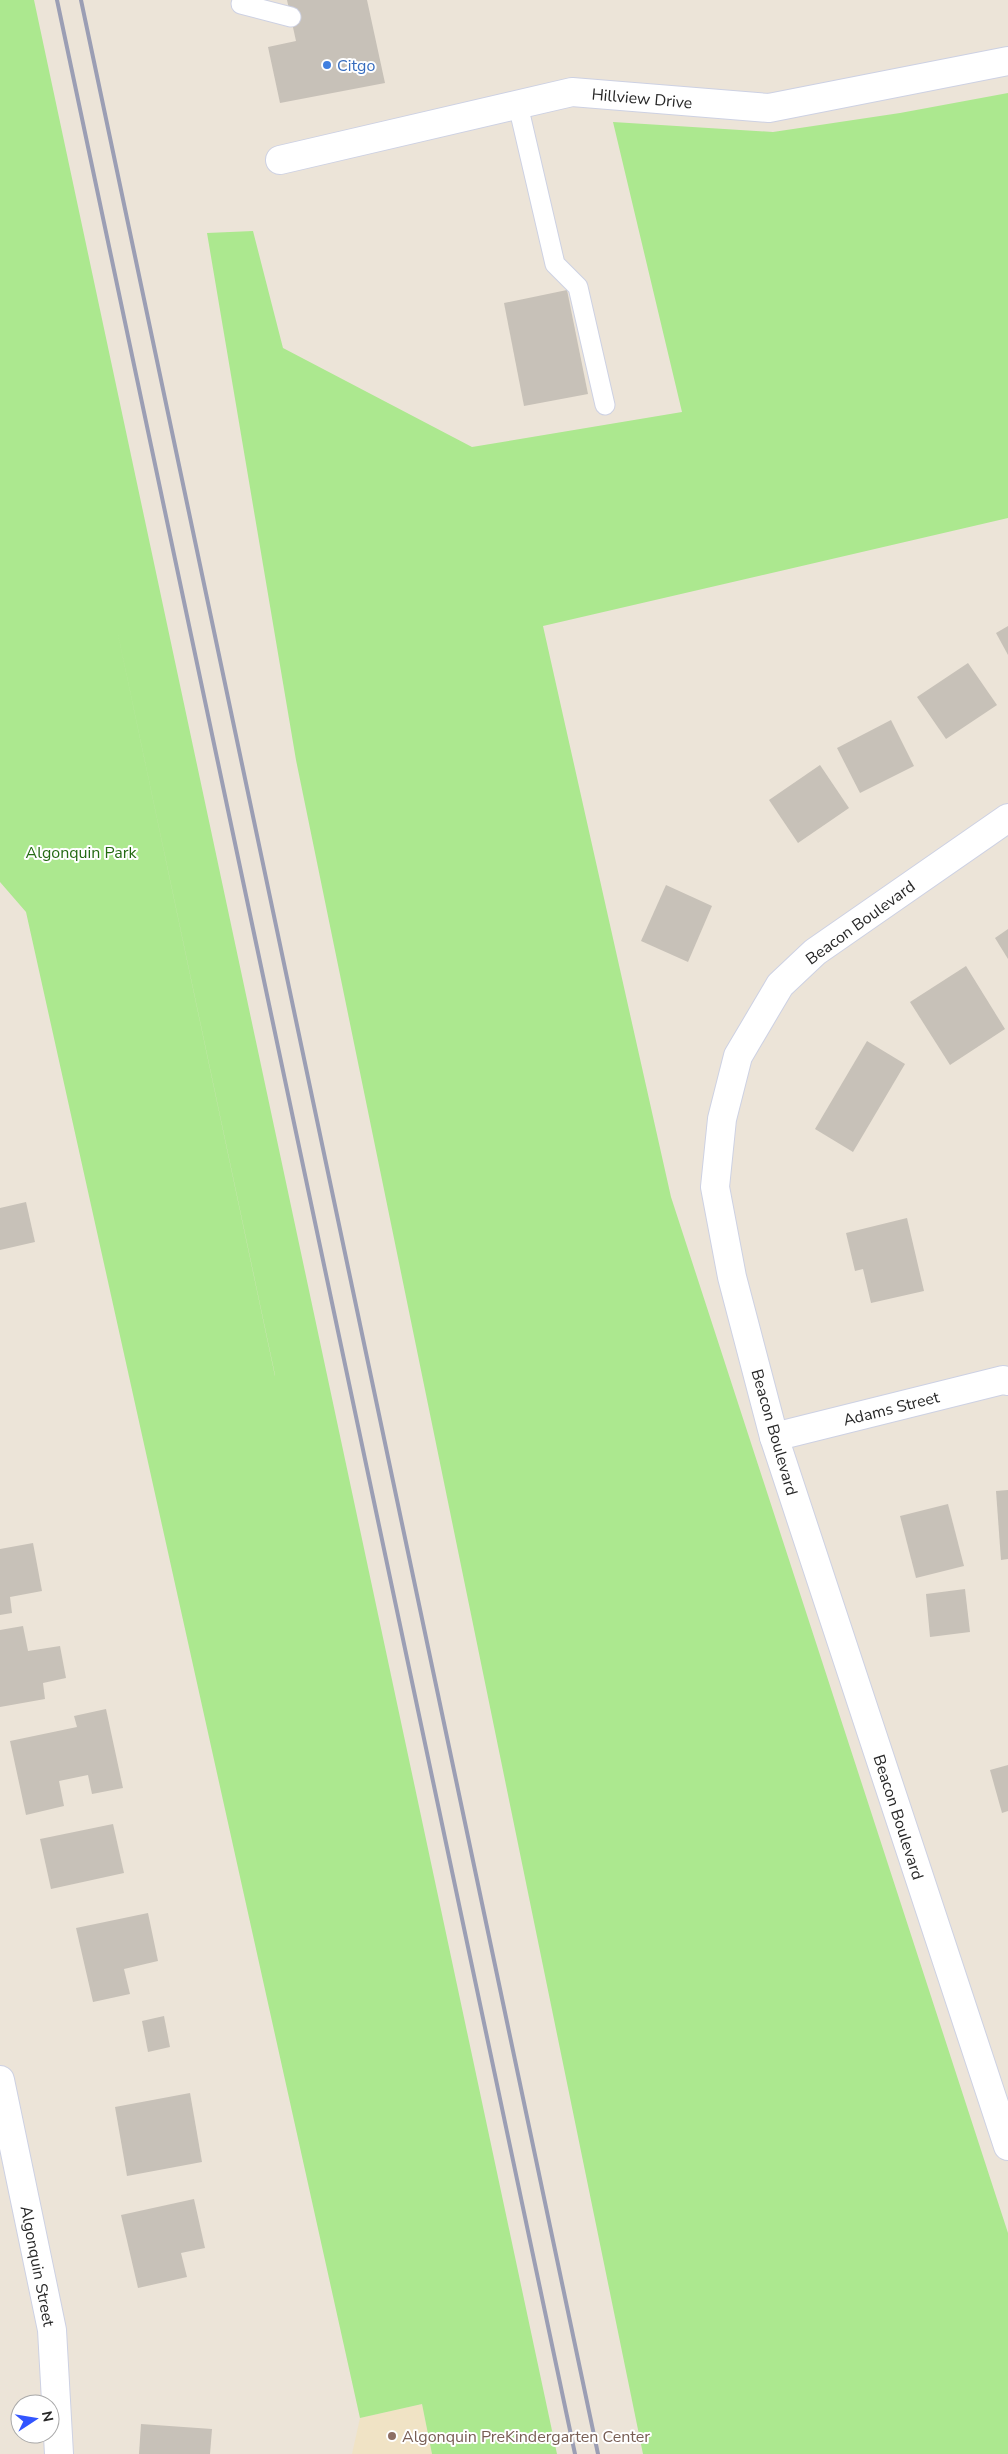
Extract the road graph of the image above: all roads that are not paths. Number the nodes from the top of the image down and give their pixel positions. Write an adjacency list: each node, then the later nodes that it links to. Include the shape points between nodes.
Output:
1 (242, 1): 2 (lane)
2 (291, 17)
3 (1008, 61): 4 (street, Hillview Drive, via 769,108 572,92)
4 (518, 105): 5 (street, Hillview Drive); 6 (lane, via 555,264 578,287)
5 (280, 160)
6 (605, 405)
7 (1008, 818): 9 (street, Beacon Boulevard, via 815,952 780,984 738,1056 722,1120 715,1187 732,1277)
8 (1008, 1382): 9 (street, Adams Street, via 1003,1380)
9 (774, 1438): 11 (street, Beacon Boulevard)
10 (0, 2080): 12 (street, Algonquin Street, via 52,2330)
11 (1008, 2146)
12 (59, 2454)

